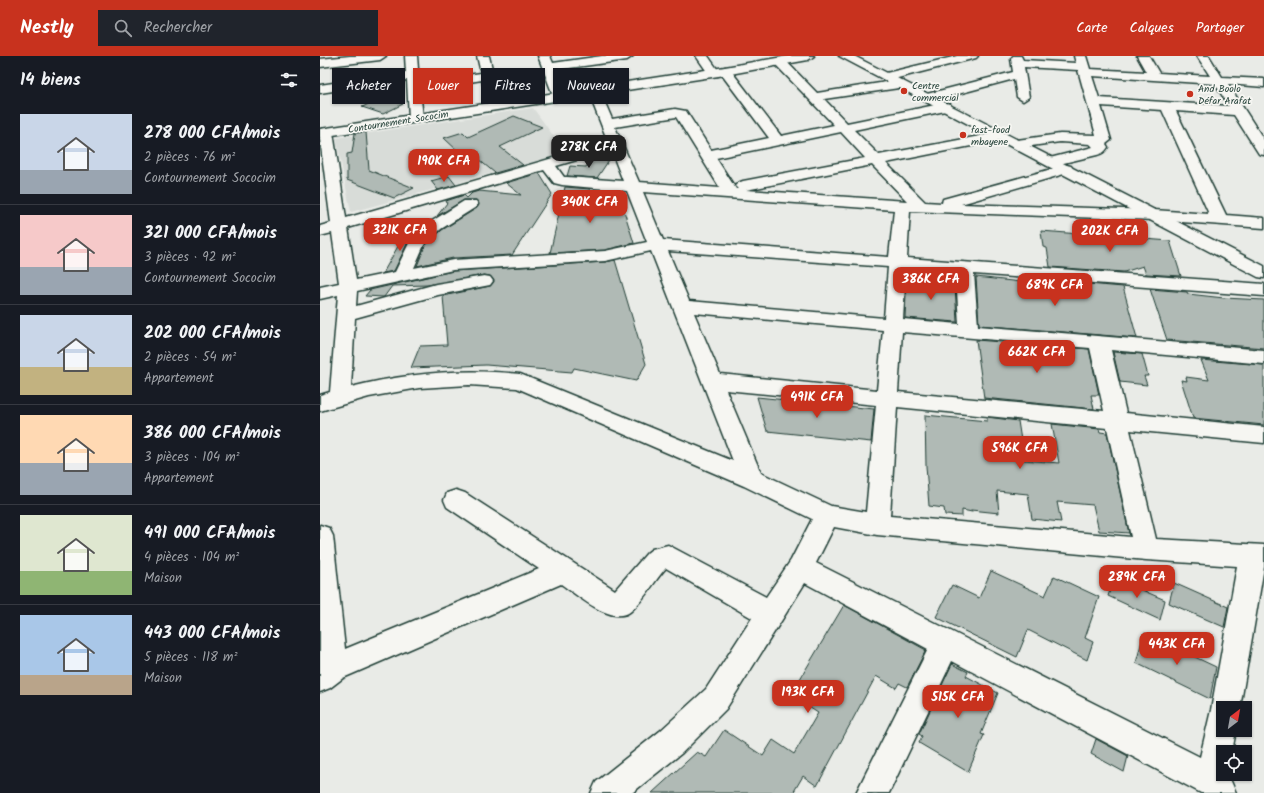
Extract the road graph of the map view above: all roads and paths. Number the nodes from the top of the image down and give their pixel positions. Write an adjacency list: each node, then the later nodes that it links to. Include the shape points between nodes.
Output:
1 (334, 56): 14 (street)
2 (380, 56): 14 (street)
3 (411, 56): 24 (street)
4 (483, 56): 18 (street)
5 (627, 56): 12 (street)
6 (702, 56): 19 (street)
7 (808, 56): 15 (street, Contournement Sococim)
8 (845, 56): 20 (street)
9 (972, 56): 20 (street)
10 (1143, 56): 21 (street)
11 (1203, 56): 23 (street)
12 (586, 59): 13 (street)
13 (546, 61): 22 (street)
14 (320, 62)
15 (780, 62): 19 (street, Contournement Sococim); 30 (street)
16 (1018, 64): 17 (street); 31 (street); 32 (street)
17 (1083, 65): 21 (street); 33 (street)
18 (485, 68)
19 (719, 72): 27 (street, Contournement Sococim); 46 (street)
20 (886, 77): 26 (street)
21 (1154, 77): 23 (street)
22 (553, 78)
23 (1219, 80): 25 (street); 39 (street)
24 (413, 81): 28 (street)
25 (1264, 83)
26 (899, 84): 30 (street); 32 (street)
27 (629, 86)
28 (320, 89)
29 (553, 97): 36 (street, Contournement Sococim)
30 (814, 97): 42 (street)
31 (1023, 97)
32 (928, 98): 37 (street)
33 (1093, 102): 38 (street); 47 (street, via 1104,140)
34 (415, 104): 40 (street)
35 (600, 104): 41 (street)
36 (494, 106): 40 (street, Contournement Sococim)
37 (945, 107): 42 (street); 45 (street)
38 (1167, 107): 39 (street); 62 (street)
39 (1239, 111): 44 (street)
40 (416, 118): 43 (street, Contournement Sococim)
41 (608, 124): 48 (street); 51 (street, via 682,114)
42 (843, 128): 46 (street); 52 (street)
43 (323, 133): 56 (street)
44 (1259, 134): 50 (street)
45 (1001, 136): 49 (street); 52 (street)
46 (777, 140): 51 (street)
47 (1094, 140): 49 (street, via 1060,138); 53 (street, via 1101,147 1098,151)
48 (616, 144): 54 (street); 57 (street)
49 (1017, 144): 53 (street)
50 (1264, 151)
51 (708, 155): 58 (street)
52 (875, 160): 58 (street); 60 (street)
53 (1051, 162): 55 (street)
54 (547, 164): 57 (street, via 559,180); 64 (street)
55 (1066, 169): 60 (street); 61 (street)
56 (326, 178): 64 (street)
57 (632, 185): 58 (street); 66 (street)
58 (730, 191): 60 (street)
59 (470, 204): 70 (street, via 435,226 417,243)
60 (917, 207): 61 (street); 67 (street)
61 (1154, 216): 62 (street); 69 (street)
62 (1220, 220): 63 (street)
63 (1264, 223)
64 (340, 226): 65 (street); 72 (street)
65 (320, 231)
66 (656, 245): 67 (street); 70 (street, via 605,256 453,265); 75 (street)
67 (898, 262): 68 (street); 77 (street)
68 (965, 268): 73 (street); 78 (street)
69 (1262, 270)
70 (402, 275): 72 (street)
71 (484, 281): 76 (street, via 436,290)
72 (348, 286): 74 (street); 76 (street)
73 (1264, 290)
74 (320, 293)
75 (682, 306): 77 (street); 81 (street)
76 (345, 315): 83 (street)
77 (894, 325): 78 (street); 82 (street)
78 (969, 331): 79 (street)
79 (1099, 343): 80 (street); 84 (street)
80 (1264, 358)
81 (712, 380): 82 (street); 86 (street)
82 (888, 398): 84 (street); 89 (street)
83 (330, 400): 86 (street, via 410,382 492,377 520,381)
84 (1117, 421): 85 (street); 91 (street)
85 (1264, 435)
86 (752, 479): 88 (street)
87 (456, 500): 94 (street)
88 (827, 515): 89 (street); 93 (street)
89 (877, 525): 91 (street)
90 (320, 536): 97 (street)
91 (1146, 549): 92 (street)
92 (1258, 556): 98 (street)
93 (800, 568): 95 (street); 96 (street)
94 (563, 571): 95 (street, via 608,601 620,602 656,561 668,556); 97 (street)
95 (771, 614): 101 (street, via 716,699 671,742)
96 (946, 643): 100 (street); 102 (street)
97 (327, 673)
98 (1227, 701)
99 (1221, 737): 100 (street)
100 (1216, 786)
101 (607, 793)
102 (872, 793)

